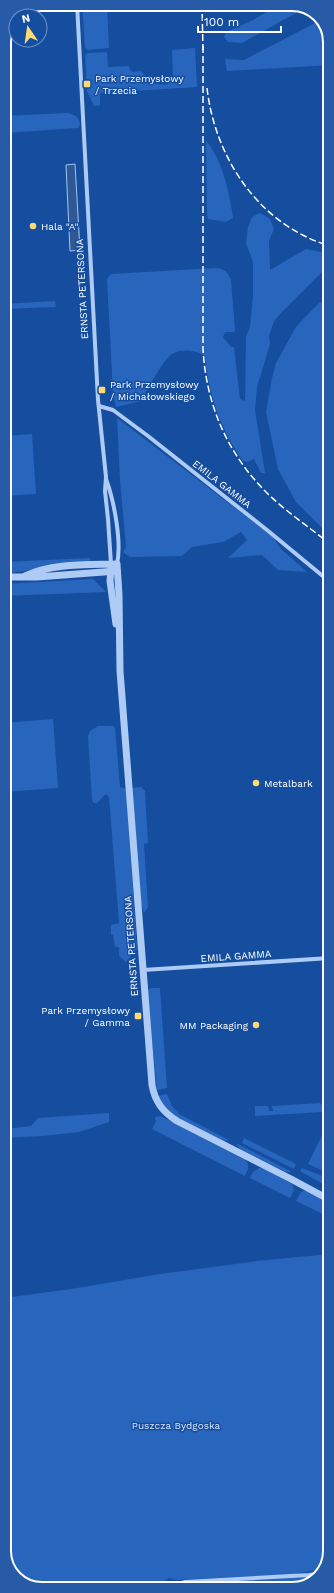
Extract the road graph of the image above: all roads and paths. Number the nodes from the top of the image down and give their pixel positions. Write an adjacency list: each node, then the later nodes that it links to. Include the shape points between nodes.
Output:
1 (77, 11): 2 (street, ERNSTA PETERSONA)
2 (99, 406): 3 (street, ERNSTA PETERSONA); 5 (street, EMILA GAMMA, via 113,410 148,436)
3 (106, 477): 4 (street, ERNSTA PETERSONA, via 105,491); 4 (street, ERNSTA PETERSONA, via 116,521 118,554)
4 (114, 567): 6 (street, via 37,577); 8 (street, ERNSTA PETERSONA, via 119,608 118,636)
5 (323, 576)
6 (11, 577)
7 (323, 958): 8 (street, EMILA GAMMA)
8 (143, 970): 9 (street, ERNSTA PETERSONA, via 152,1085 161,1108 177,1121)
9 (323, 1196)
10 (313, 1574): 11 (street)
11 (186, 1582)

